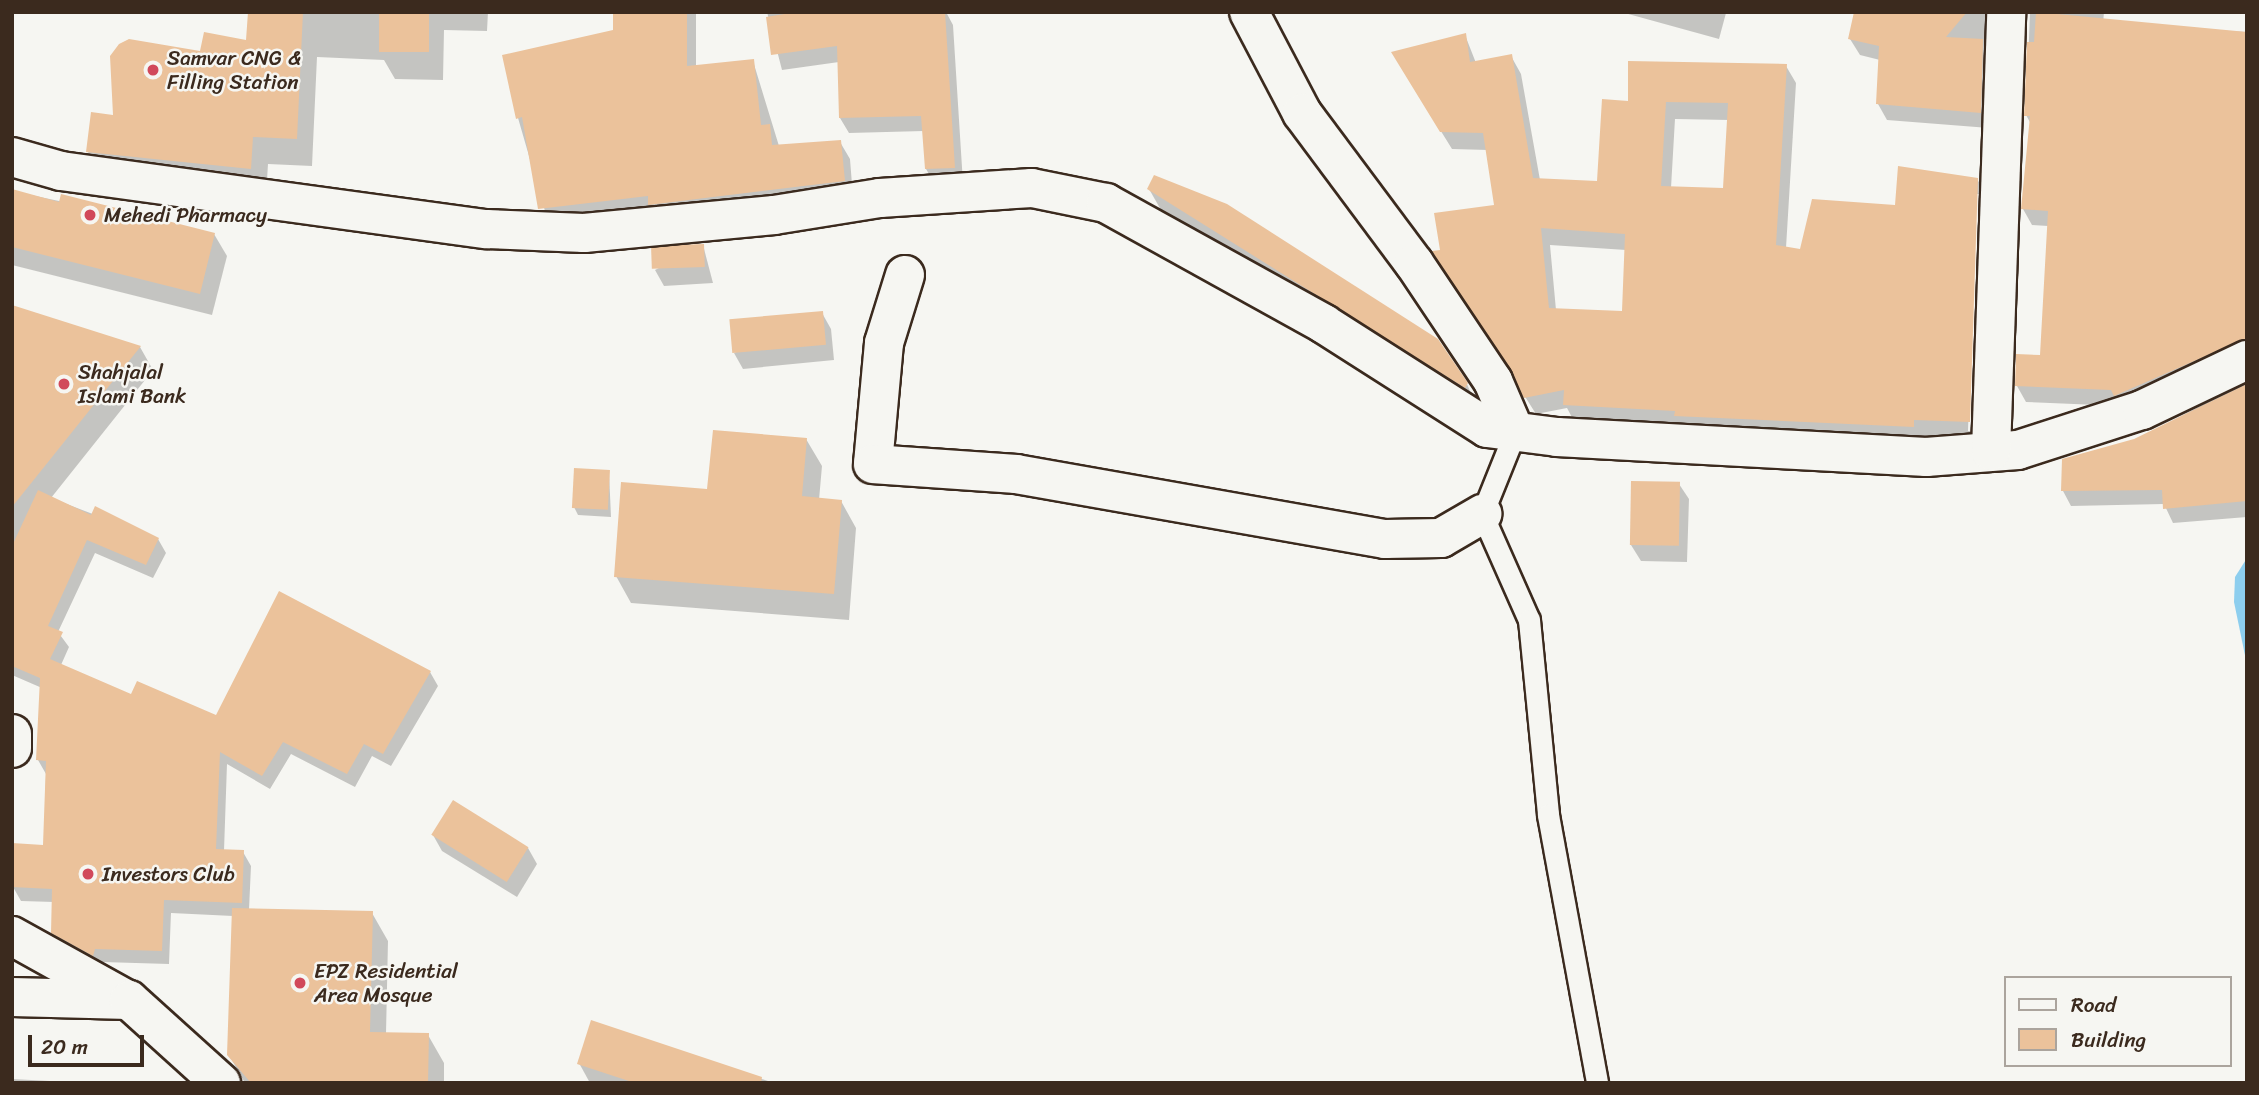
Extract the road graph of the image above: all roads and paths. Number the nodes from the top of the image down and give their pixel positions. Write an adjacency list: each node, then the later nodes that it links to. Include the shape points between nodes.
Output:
1 (1249, 12): 6 (street, via 1302,113 1493,381)
2 (2006, 12): 7 (street)
3 (12, 157): 6 (street, via 61,171 487,229 584,233 880,198 1032,188 1107,202 1324,324 1434,399 1487,428)
4 (905, 275): 8 (street, via 884,343 873,464 1016,474 1385,539 1441,538)
5 (2247, 360): 7 (street, via 2067,437)
6 (1515, 432): 7 (street, via 1926,457); 8 (lane)
7 (1991, 451)
8 (1482, 514): 15 (lane, via 1529,620 1548,815)
9 (12, 734): 10 (street)
10 (12, 748)
11 (12, 936): 13 (street)
12 (12, 997): 13 (street)
13 (129, 1000): 14 (street)
14 (221, 1083)
15 (1597, 1083)

